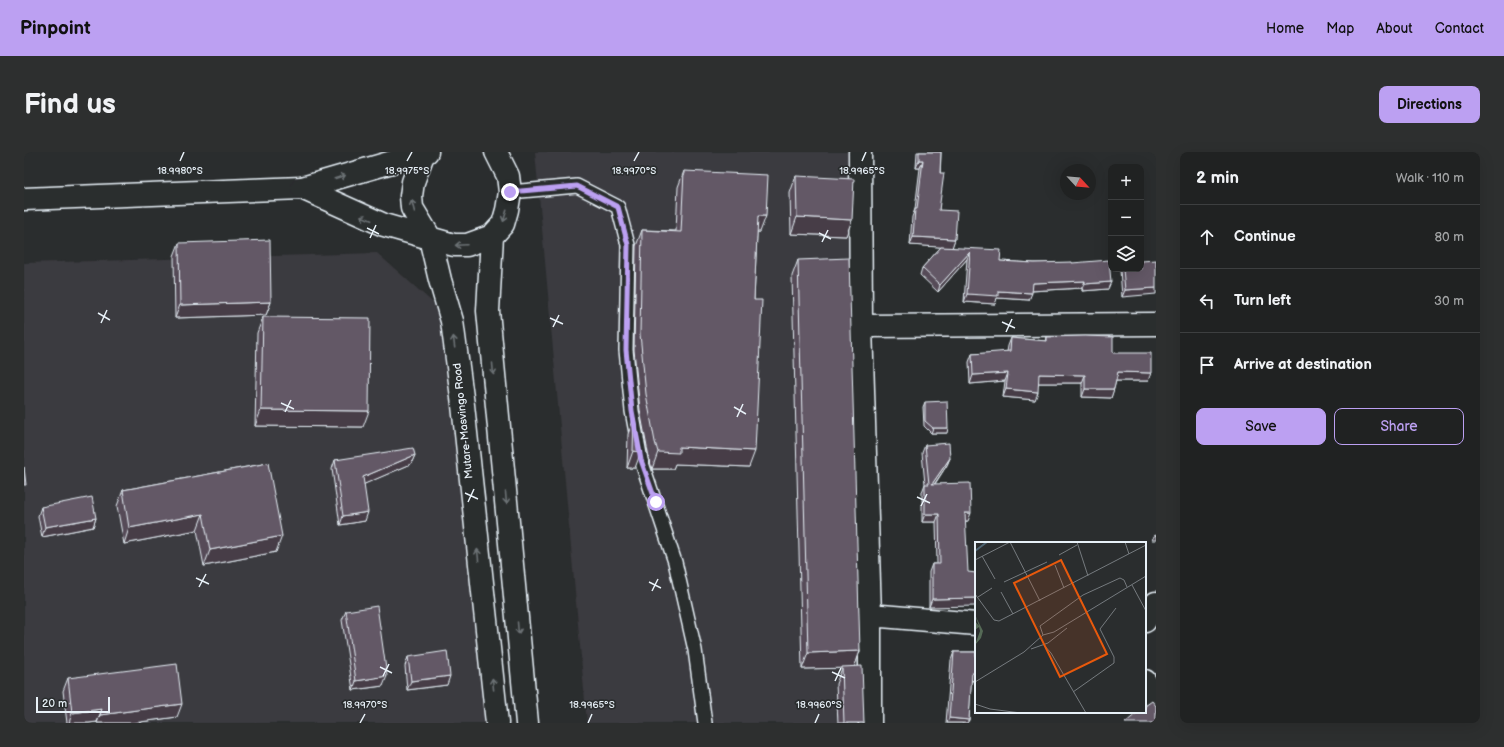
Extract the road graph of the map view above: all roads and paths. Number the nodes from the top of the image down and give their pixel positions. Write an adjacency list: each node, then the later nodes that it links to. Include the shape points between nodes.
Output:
1 (496, 152): 5 (main road, via 508,176)
2 (860, 152): 10 (main road)
3 (425, 153): 4 (main road, one-way to 3); 8 (main road, Mutare-Masvingo Road, one-way to 3, via 412,208 413,182)
4 (302, 188): 6 (main road); 8 (main road, one-way to 4, via 384,225)
5 (510, 192): 7 (main road, one-way to 7, via 503,224); 19 (lane, via 577,186 618,207 628,245 626,350 632,411 641,460 675,562 695,650)
6 (24, 199)
7 (492, 236): 8 (main road, one-way to 8, via 467,245 454,245); 18 (main road, one-way to 18, via 488,311)
8 (430, 238): 17 (main road, Mutare-Masvingo Road, one-way to 8, via 452,321)
9 (1156, 324): 10 (main road)
10 (861, 326): 12 (main road)
11 (1156, 603): 13 (main road)
12 (870, 615): 14 (main road); 20 (main road)
13 (1146, 619)
14 (975, 624)
15 (1146, 683): 16 (main road)
16 (1156, 699)
17 (497, 723)
18 (527, 723)
19 (705, 723)
20 (870, 723)

